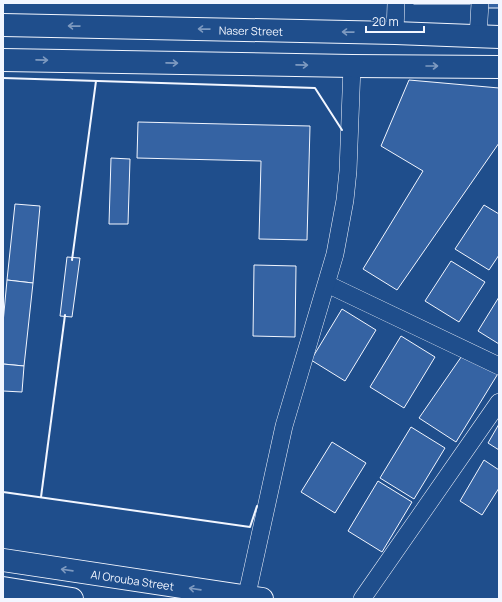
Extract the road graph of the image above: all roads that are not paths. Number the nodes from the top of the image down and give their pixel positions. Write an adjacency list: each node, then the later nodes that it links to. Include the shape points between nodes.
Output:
1 (396, 3): 4 (street)
2 (480, 3): 5 (street)
3 (3, 24): 4 (main road, Naser Street, one-way to 3)
4 (395, 33): 5 (main road, Naser Street)
5 (489, 37)
6 (3, 60): 7 (main road, one-way to 7)
7 (352, 66): 8 (main road, one-way to 8); 9 (street, via 345,200)
8 (499, 67)
9 (327, 284): 10 (street); 14 (street, via 284,426)
10 (499, 366)
11 (499, 402): 16 (street)
12 (3, 560): 14 (main road, Al Orouba Street, one-way to 12)
13 (3, 588): 15 (main road)
14 (251, 598)
15 (72, 599)
16 (362, 599)

